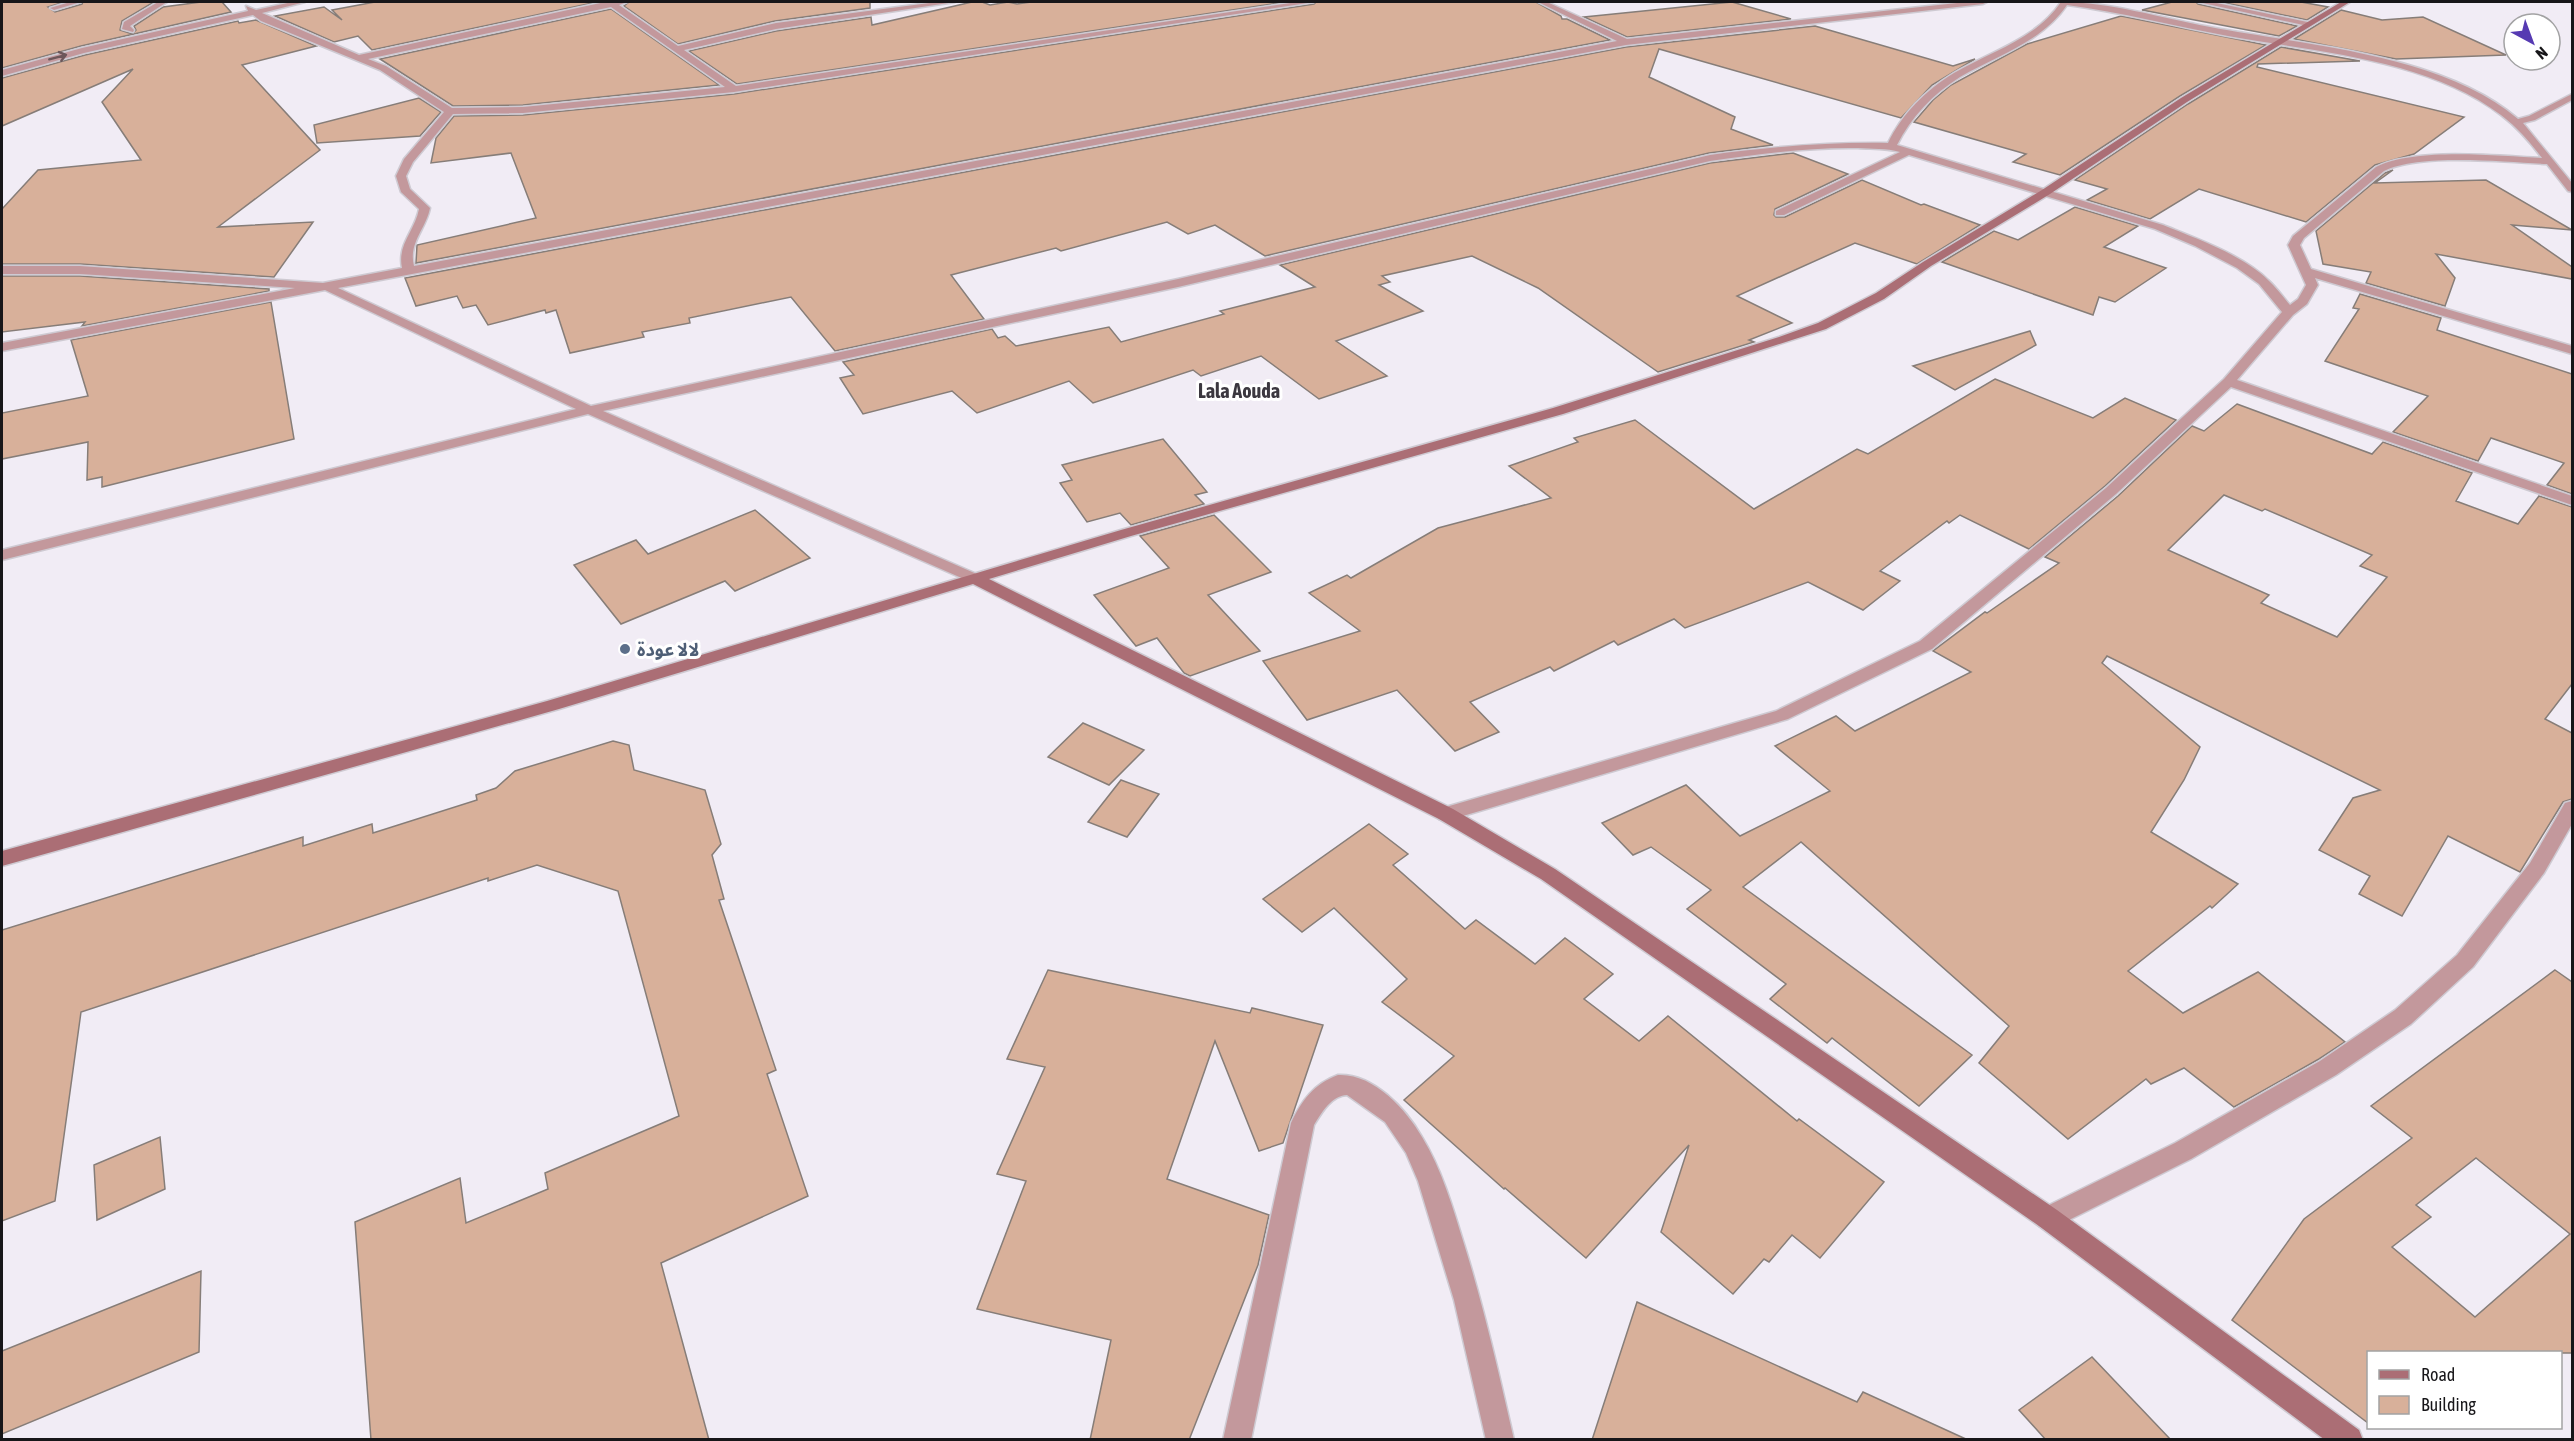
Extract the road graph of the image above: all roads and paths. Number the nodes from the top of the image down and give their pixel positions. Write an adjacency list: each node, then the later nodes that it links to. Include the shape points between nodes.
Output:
1 (77, 2): 14 (street)
2 (163, 2): 13 (street)
3 (301, 2): 15 (street)
4 (623, 2): 12 (street)
5 (951, 2): 20 (street, via 776,26)
6 (1310, 2): 24 (street)
7 (1542, 2): 18 (street)
8 (1983, 2): 18 (street)
9 (2065, 2): 19 (street); 28 (street, via 2036,32 1942,87 1904,122)
10 (2202, 2): 16 (street)
11 (2346, 2): 16 (main road)
12 (610, 3): 20 (street); 21 (street)
13 (149, 5): 17 (street, via 127,24 125,28)
14 (54, 8)
15 (252, 10): 17 (street); 21 (street); 23 (street, one-way to 15)
16 (2308, 23): 19 (main road)
17 (130, 30): 22 (street)
18 (1626, 42): 35 (street)
19 (2279, 42): 27 (street, via 2425,75 2474,94); 32 (main road)
20 (675, 49): 24 (street)
21 (358, 58): 26 (street, via 383,68)
22 (2, 63)
23 (2, 73)
24 (734, 89): 26 (street, via 523,110)
25 (2572, 97): 27 (street)
26 (450, 111): 35 (street, via 408,161 401,176 405,190 425,208 424,219 409,240 404,257)
27 (2517, 122): 30 (street)
28 (1890, 147): 29 (street); 42 (street, via 1832,146 1710,158 1178,283)
29 (1907, 152): 32 (street); 33 (street)
30 (2548, 161): 31 (street); 36 (street, via 2449,157 2390,164 2299,236 2294,245)
31 (2572, 189)
32 (2046, 192): 38 (street, via 2159,227 2199,244 2263,281); 45 (main road, via 1880,296 1822,326 1784,340 1558,411)
33 (1780, 213)
34 (2, 270): 37 (street, via 80,270)
35 (409, 272): 37 (street)
36 (2308, 272): 38 (street, via 2312,285 2303,301); 40 (street)
37 (327, 287): 39 (street); 42 (street)
38 (2289, 312): 41 (street)
39 (2, 347)
40 (2572, 350)
41 (2229, 382): 43 (street); 47 (street, via 2111,491 1926,645 1782,715)
42 (590, 410): 44 (street); 45 (street)
43 (2572, 501)
44 (2, 555)
45 (973, 578): 47 (main road); 48 (main road, via 553,705)
46 (2572, 808): 49 (street, via 2537,868 2465,961 2403,1017 2328,1068 2183,1151)
47 (1446, 814): 49 (main road, via 1548,874)
48 (2, 859)
49 (2048, 1218): 52 (main road)
50 (1236, 1440): 51 (street, via 1303,1123 1316,1099 1334,1085 1346,1084 1360,1088 1393,1116 1427,1174 1474,1325)
51 (1500, 1440)
52 (2349, 1440)

